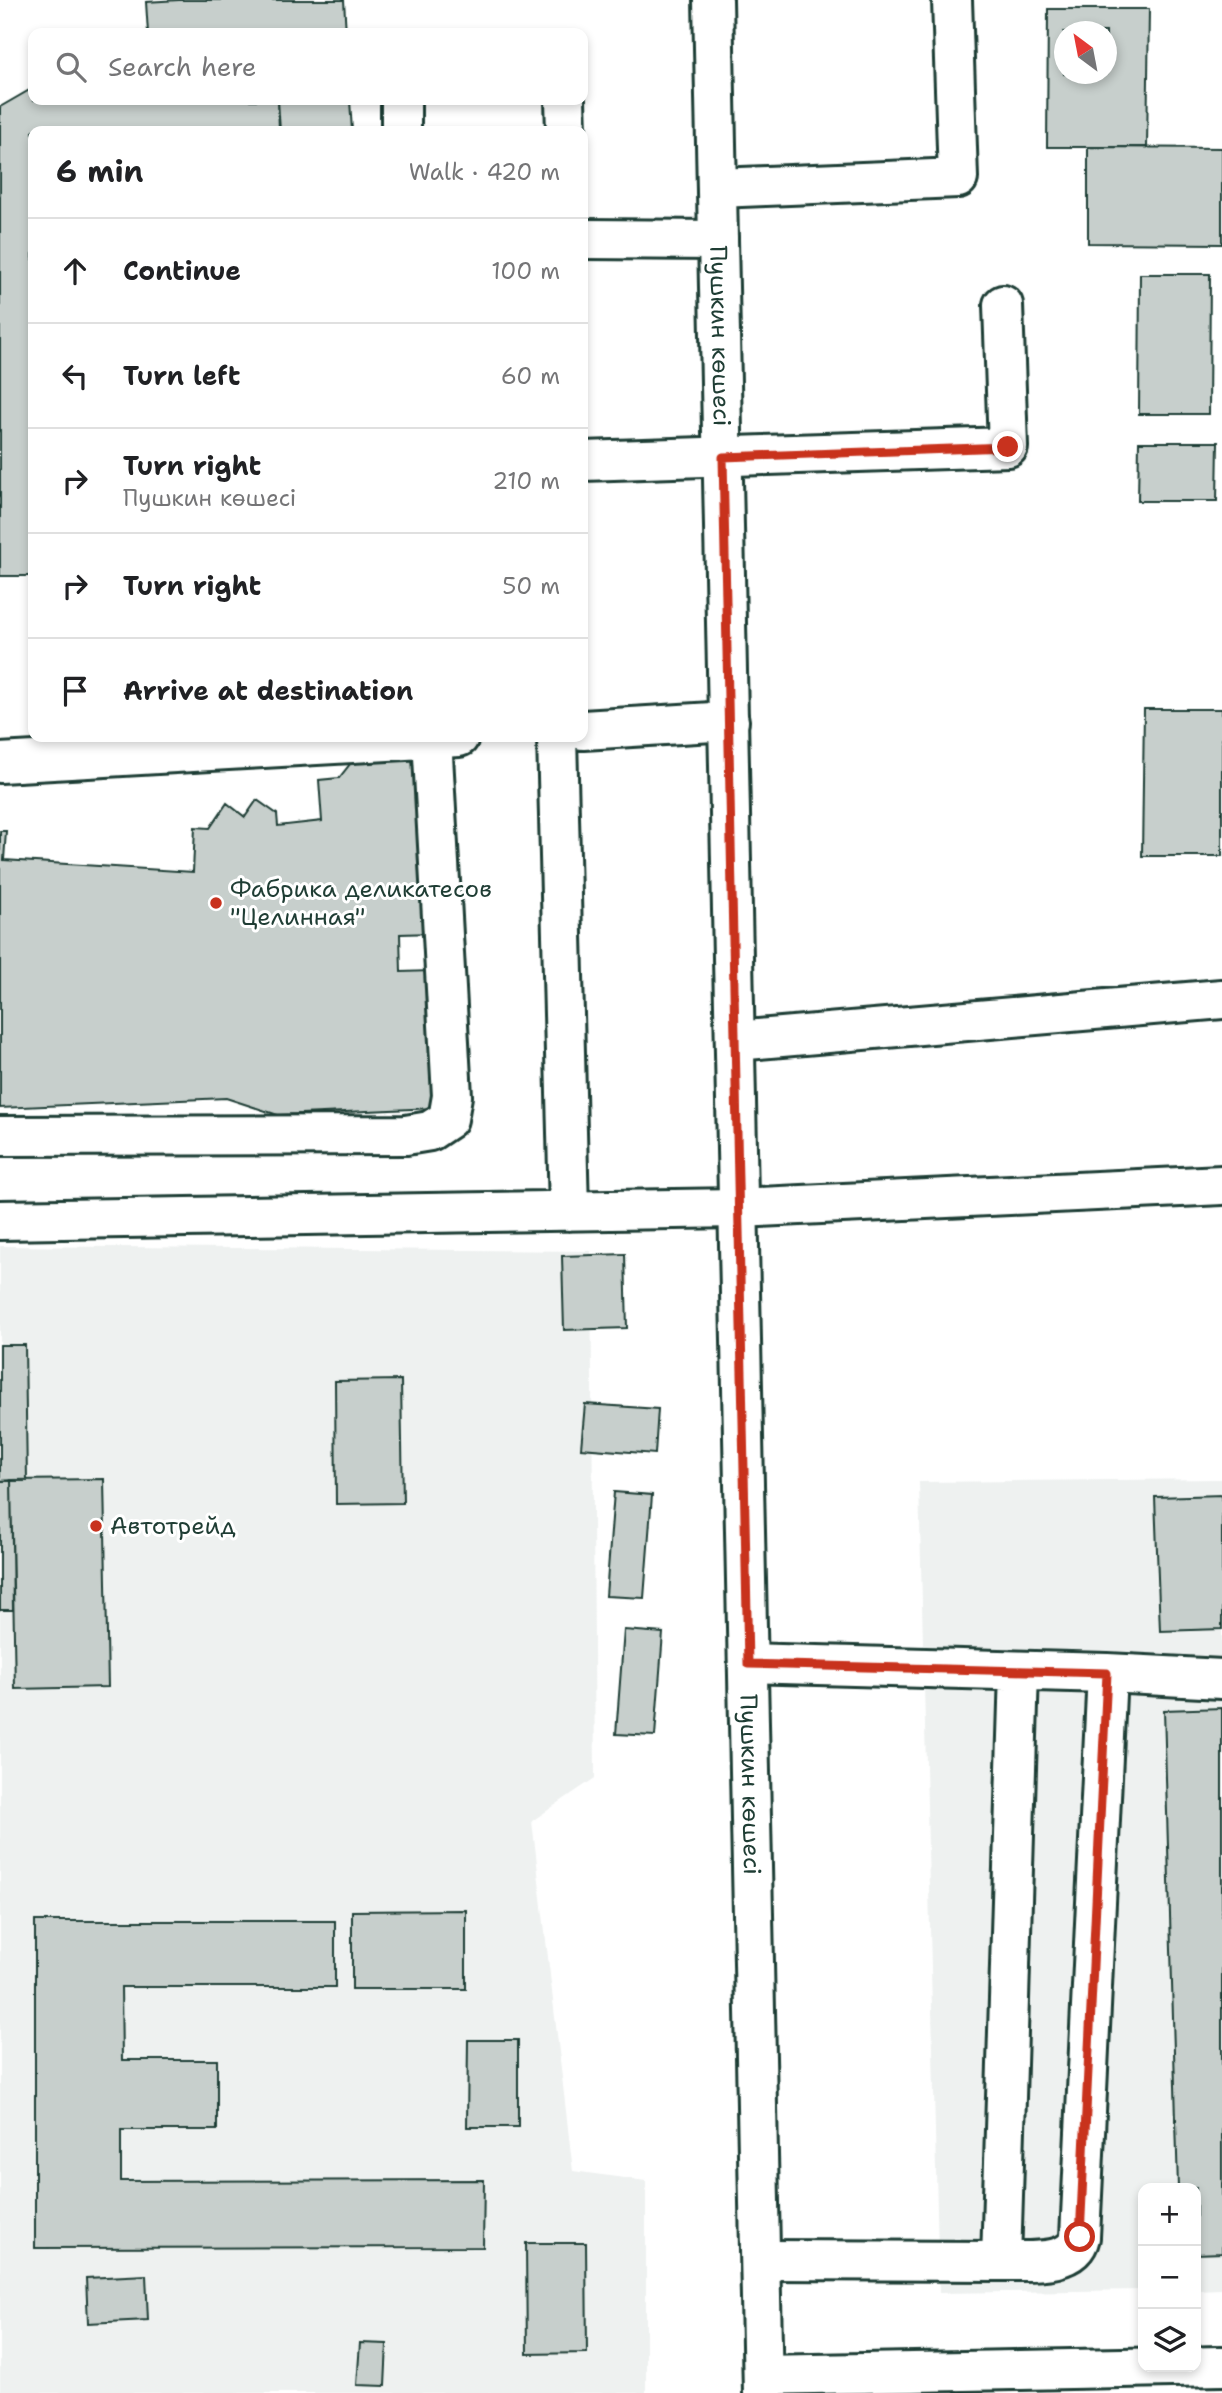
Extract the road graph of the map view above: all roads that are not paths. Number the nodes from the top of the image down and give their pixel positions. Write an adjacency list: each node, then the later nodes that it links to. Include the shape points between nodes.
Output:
1 (713, 0): 7 (main road, Пушкин көшесі)
2 (952, 0): 7 (main road, via 958,178)
3 (401, 105): 5 (main road)
4 (565, 105): 6 (main road)
5 (401, 126)
6 (566, 126)
7 (717, 188): 9 (main road, Пушкин көшесі)
8 (588, 239): 9 (main road)
9 (718, 240): 11 (main road, Пушкин көшесі)
10 (1003, 305): 11 (main road, via 1008,447)
11 (723, 457): 12 (main road); 13 (main road, Пушкин көшесі)
12 (588, 461)
13 (729, 721): 14 (main road); 20 (main road, Пушкин көшесі)
14 (588, 730)
15 (377, 742): 18 (main road)
16 (445, 742): 21 (main road, via 452,1096 448,1119 430,1130 406,1135)
17 (557, 742): 24 (main road)
18 (0, 764)
19 (1222, 999): 20 (main road)
20 (735, 1041): 23 (main road, Пушкин көшесі)
21 (0, 1136)
22 (1222, 1185): 23 (main road)
23 (738, 1208): 24 (main road); 26 (main road, Пушкин көшесі)
24 (569, 1211): 25 (main road)
25 (0, 1220)
26 (748, 1664): 27 (main road); 30 (main road, Пушкин көшесі)
27 (1019, 1671): 28 (main road); 31 (main road)
28 (1107, 1673): 29 (main road); 31 (main road, via 1080,2237 1070,2253 1057,2259)
29 (1222, 1679)
30 (761, 2260): 31 (main road); 35 (main road, Пушкин көшесі)
31 (1002, 2261)
32 (1222, 2366): 33 (main road)
33 (1124, 2381): 34 (main road)
34 (994, 2382): 35 (main road)
35 (763, 2384)

